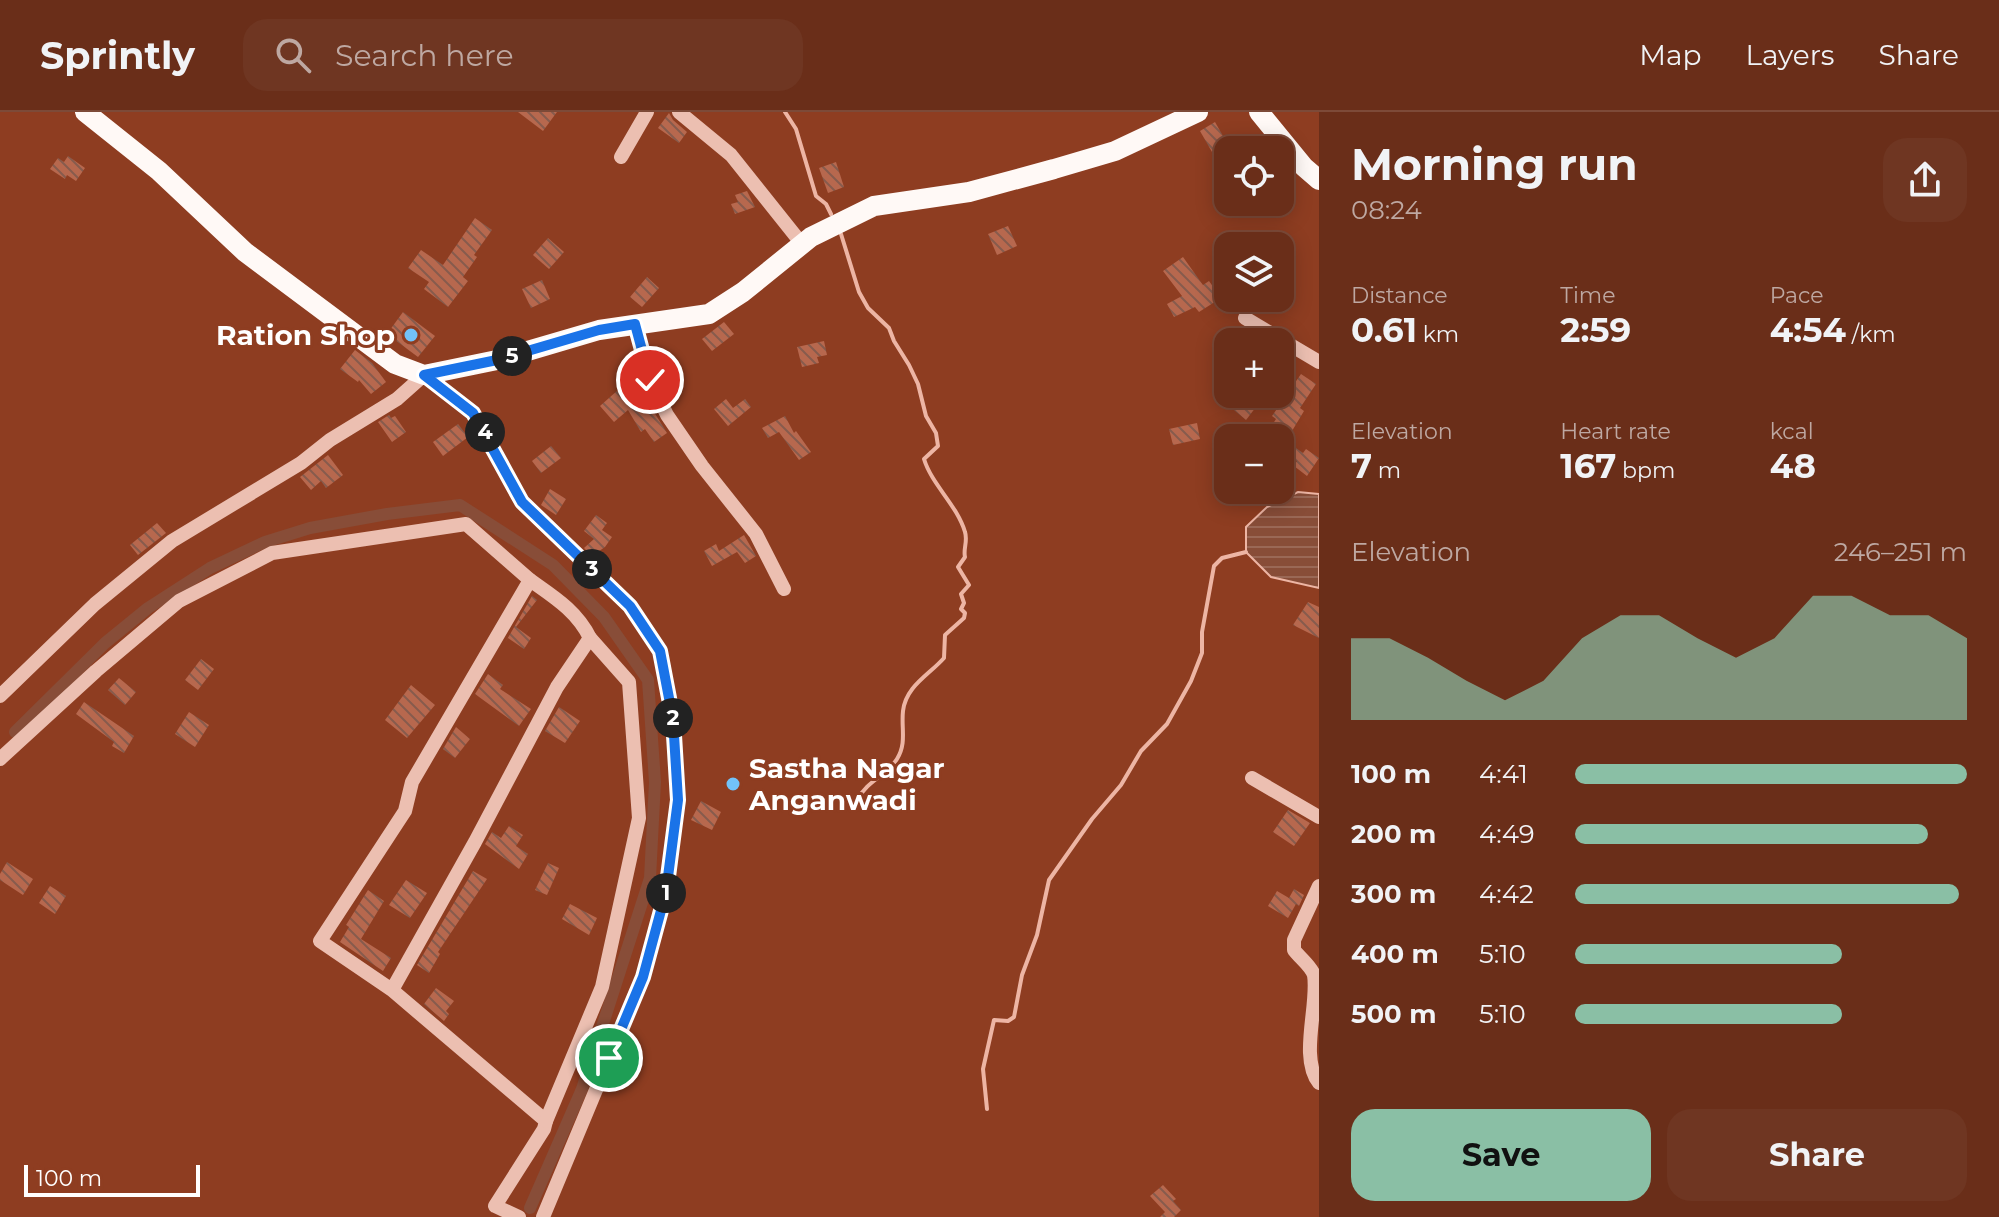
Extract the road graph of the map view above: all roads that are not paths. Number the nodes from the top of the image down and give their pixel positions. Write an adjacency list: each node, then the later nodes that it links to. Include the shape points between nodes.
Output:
1 (85, 112): 12 (main road, via 159,171 245,252 395,364)
2 (647, 112): 6 (street)
3 (679, 112): 8 (street, via 731,155)
4 (1198, 112): 8 (main road, via 1115,151 1054,169 969,192 874,206)
5 (1259, 112): 7 (main road)
6 (621, 157)
7 (1319, 180)
8 (802, 244): 10 (main road, via 709,314)
9 (1245, 318): 11 (street)
10 (635, 324): 12 (main road); 14 (street, via 650,380 667,415 756,534)
11 (1319, 362)
12 (424, 375): 16 (street, via 301,463 172,541 95,604); 25 (street, via 473,413 522,502 630,606 660,651 673,719 678,800 666,892 643,977)
13 (530, 580): 15 (street, via 568,608); 17 (street, via 466,524 272,553 179,601); 21 (street, via 412,782 405,811 320,941)
14 (784, 589)
15 (590, 638): 21 (street, via 557,687); 23 (street, via 629,682 639,818 602,987)
16 (0, 696)
17 (0, 759)
18 (1252, 778): 19 (street)
19 (1319, 817)
20 (1319, 886): 22 (street, via 1294,950 1314,972 1317,986 1312,1061)
21 (392, 990): 23 (street)
22 (1319, 1083)
23 (546, 1121): 24 (street, via 495,1206)
24 (519, 1217)
25 (543, 1217)

